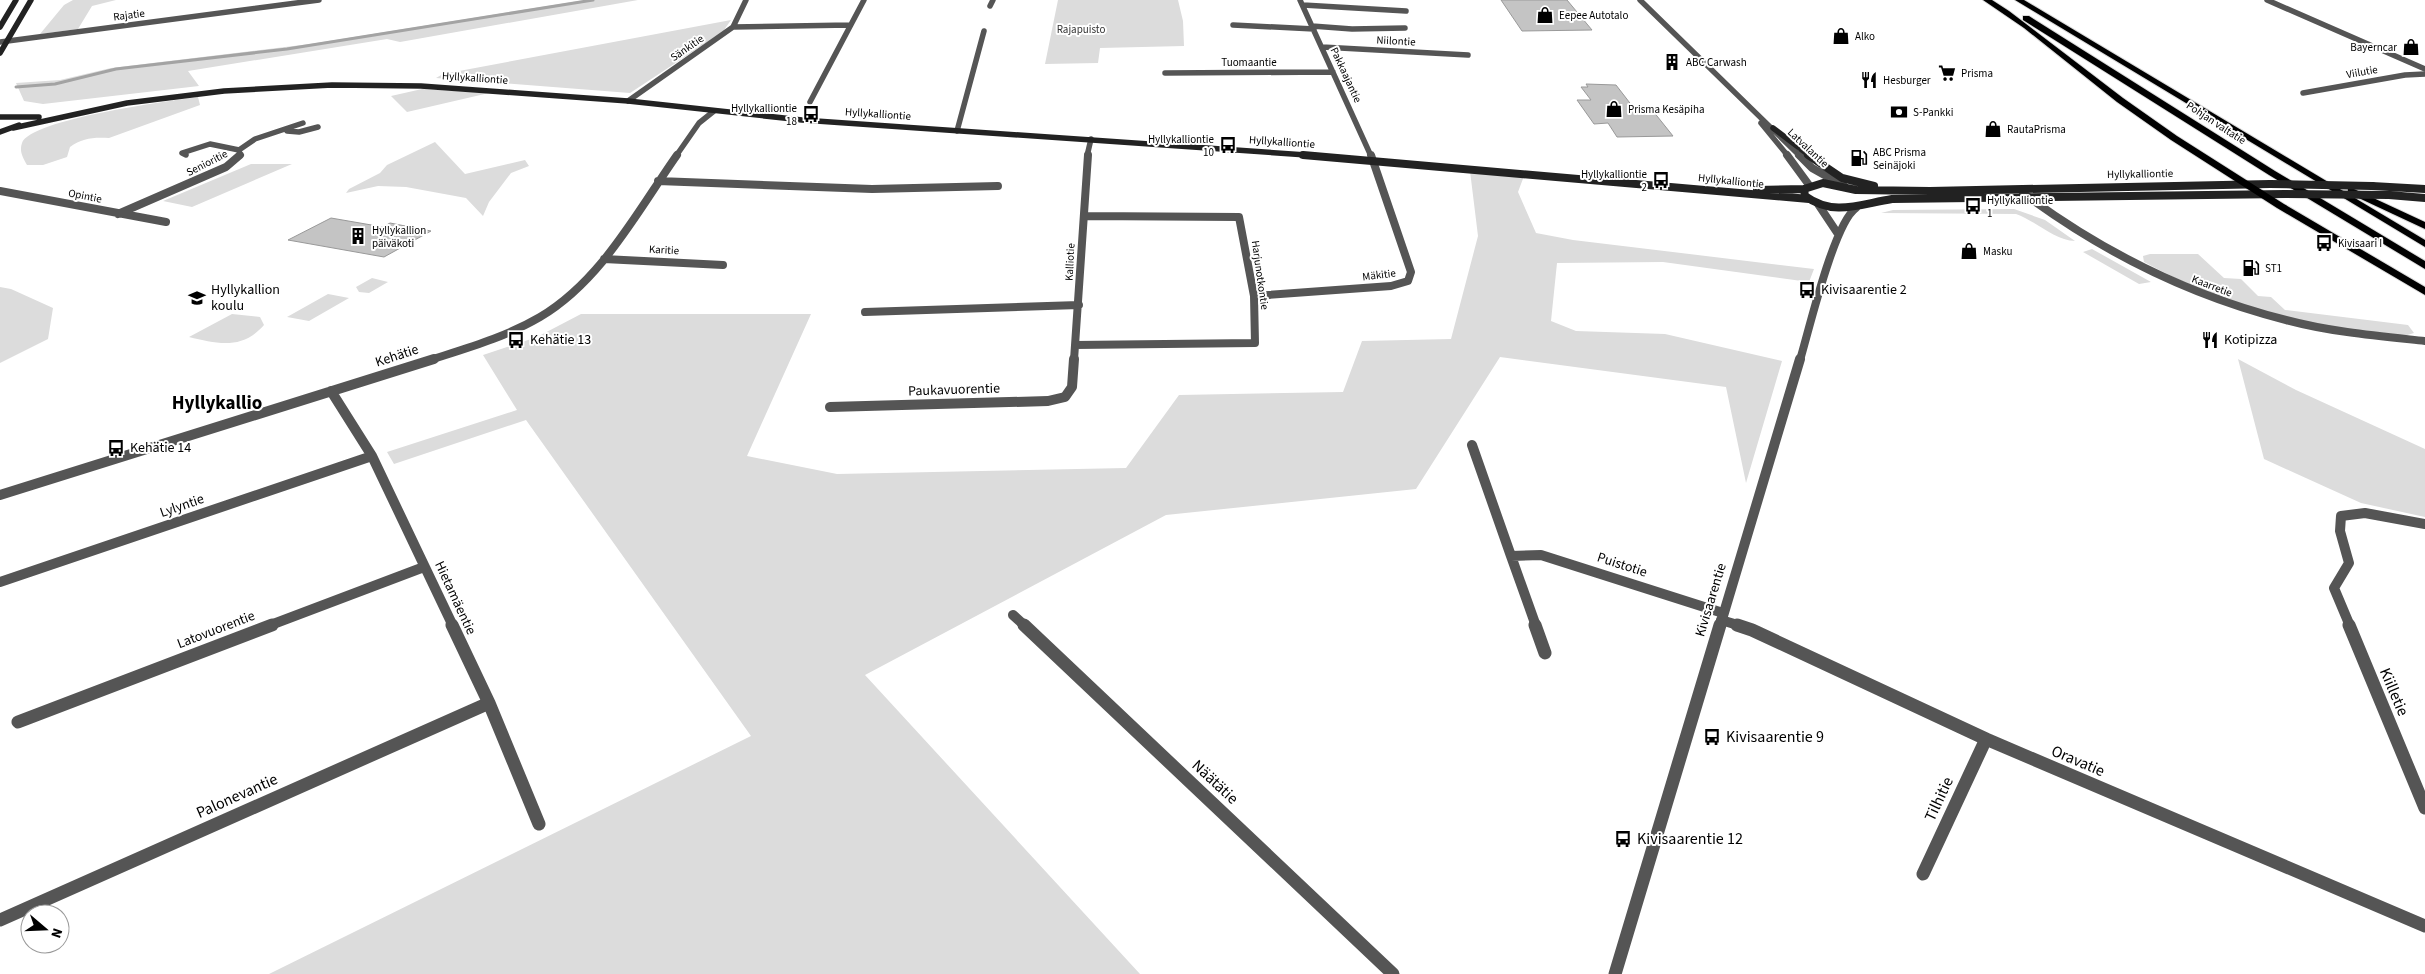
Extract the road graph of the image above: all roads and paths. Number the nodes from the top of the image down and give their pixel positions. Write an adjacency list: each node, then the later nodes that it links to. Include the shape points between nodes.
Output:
1 (16, 0): 17 (main road)
2 (31, 0): 22 (main road)
3 (319, 0): 22 (street, Rajatie)
4 (746, 0): 18 (street, Sänkitie)
5 (864, 0): 15 (street)
6 (993, 0): 13 (street)
7 (1640, 0): 39 (street, Latvalantie)
8 (1987, 0): 52 (highway, via 2137,112)
9 (1995, 0): 77 (highway, Pohjan valtatie)
10 (2018, 0): 27 (highway, Pohjan valtatie)
11 (2267, 0): 28 (street)
12 (1301, 2): 14 (street); 19 (street, Pakkaajantie)
13 (990, 6)
14 (1406, 11)
15 (850, 25): 18 (street); 34 (street)
16 (1233, 25): 19 (street)
17 (0, 27)
18 (733, 27): 33 (street, Sänkitie)
19 (1313, 27): 20 (street); 24 (street, Pakkaajantie)
20 (1405, 28)
21 (984, 31): 45 (street)
22 (8, 41): 23 (street, Rajatie); 25 (main road)
23 (0, 42)
24 (1322, 47): 26 (street, Niilontie); 29 (street, Pakkaajantie)
25 (0, 53)
26 (1468, 55)
27 (2116, 59): 72 (highway, via 2176,89 2308,168); 74 (highway, Pohjan valtatie)
28 (2425, 69)
29 (1333, 72): 30 (street, Tuomaantie); 50 (street, Pakkaajantie)
30 (1165, 73)
31 (2425, 74): 32 (street, Viilutie)
32 (2303, 93)
33 (628, 101): 35 (main road, Hyllykalliontie); 36 (main road, Hyllykalliontie, via 421,86 332,85 174,96)
34 (810, 102)
35 (714, 111): 45 (main road, Hyllykalliontie); 51 (street, Kehätie, via 699,123)
36 (74, 113): 38 (main road, Hyllykalliontie); 42 (main road, Hyllykalliontie)
37 (0, 116): 38 (main road, Hyllykalliontie)
38 (21, 117): 42 (main road, via 24,120)
39 (1761, 119): 43 (street, Latvalantie); 55 (street, Latvalantie, via 1763,128 1786,154)
40 (303, 123): 44 (street)
41 (318, 127): 44 (street, via 299,132)
42 (13, 128): 46 (main road, Hyllykalliontie)
43 (1772, 128): 54 (street, Latvalantie, via 1812,168); 58 (main road, via 1843,178 1879,187)
44 (281, 130): 48 (street, via 255,139)
45 (957, 131): 47 (main road, Hyllykalliontie)
46 (0, 132)
47 (1090, 139): 50 (main road, Hyllykalliontie); 70 (street, Kalliotie)
48 (239, 150): 49 (street, Senioritie, via 210,144 182,153); 69 (street, Senioritie, via 240,156 226,167)
49 (186, 155)
50 (1372, 160): 56 (main road, Hyllykalliontie); 79 (street, Mäkitie, via 1411,272 1408,281 1391,286)
51 (658, 181): 53 (street, via 872,188); 75 (street, Kehätie)
52 (2244, 184): 57 (main road, Hyllykalliontie); 59 (main road, Hyllykalliontie, bridge); 62 (highway)
53 (998, 186)
54 (1844, 186): 55 (main road, Hyllykalliontie, via 1825,183); 60 (main road, Hyllykalliontie)
55 (1807, 187): 56 (main road, Hyllykalliontie); 65 (main road, via 1803,192)
56 (1681, 188): 65 (main road, Hyllykalliontie)
57 (2016, 188): 58 (main road, Hyllykalliontie); 63 (street, Kaarretie)
58 (1948, 189): 60 (main road, Hyllykalliontie, via 1905,192)
59 (2425, 189)
60 (1856, 190): 67 (main road, via 1866,198)
61 (0, 191): 69 (street, Opintie)
62 (2260, 195): 63 (main road, Hyllykalliontie); 64 (main road, Hyllykalliontie, bridge); 78 (highway)
63 (2030, 198): 67 (main road, Hyllykalliontie, via 1892,199); 82 (street, Kaarretie, via 2129,261 2204,297 2311,327)
64 (2425, 198)
65 (1809, 199): 66 (main road)
66 (1818, 204): 68 (main road); 73 (street)
67 (1864, 205): 68 (main road, Hyllykalliontie)
68 (1856, 208): 73 (street, Kivisaarentie)
69 (118, 214): 71 (street, Opintie)
70 (1084, 216): 79 (street, Harjunotkontie, via 1239,217); 80 (street, Kalliotie)
71 (166, 222)
72 (2425, 226)
73 (1838, 234): 95 (street, Kivisaarentie)
74 (2425, 244)
75 (604, 259): 76 (street, Karitie); 85 (street, Kehätie, via 566,300 525,325 477,344)
76 (723, 265)
77 (2425, 266)
78 (2425, 292)
79 (1254, 296): 83 (street, Harjunotkontie, via 1255,343)
80 (1079, 305): 81 (street); 83 (street, Kalliotie)
81 (865, 312)
82 (2425, 341)
83 (1075, 345): 84 (street, Kalliotie)
84 (1072, 387): 86 (street, Paukavuorentie, via 1065,397 1048,401)
85 (331, 391): 88 (street, Hietamäentie); 89 (street, Kehätie)
86 (830, 407)
87 (1472, 445): 91 (street)
88 (372, 456): 92 (street, Hietamäentie); 93 (street, Lylyntie)
89 (0, 496)
90 (2425, 524): 100 (street, Kiilletie, via 2365,513 2340,516 2340,532 2349,563 2334,588)
91 (1511, 556): 95 (street, Puistotie, via 1541,555); 96 (street)
92 (424, 567): 97 (street, Hietamäentie); 98 (street, Latovuorentie)
93 (0, 582)
94 (1013, 615): 105 (street, Näätätie)
95 (1722, 617): 99 (street, Oravatie); 106 (street, Kivisaarentie)
96 (1545, 653)
97 (489, 703): 101 (street, Hietamäentie); 103 (street, Palonevantie)
98 (18, 722)
99 (1986, 739): 102 (street, Tilhitie); 104 (street, Oravatie)
100 (2425, 808)
101 (539, 824)
102 (1923, 874)
103 (0, 920)
104 (2425, 926)
105 (1393, 974)
106 (1615, 974)

